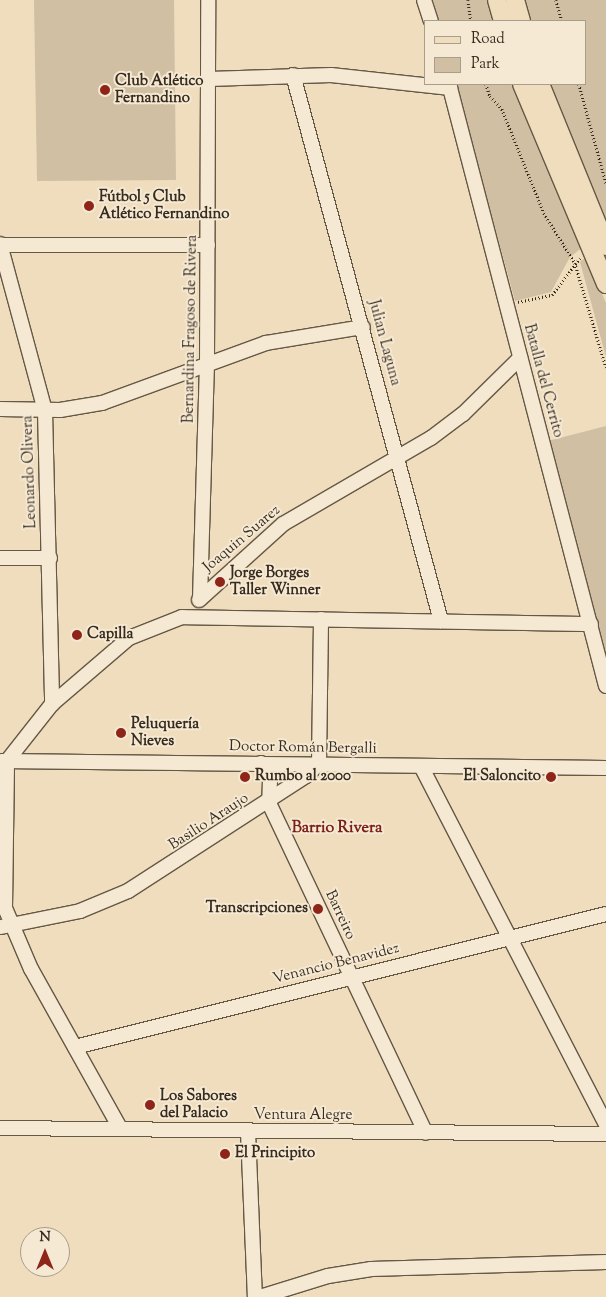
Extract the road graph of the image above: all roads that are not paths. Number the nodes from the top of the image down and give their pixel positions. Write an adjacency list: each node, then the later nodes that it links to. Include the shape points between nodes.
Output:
1 (208, 0): 9 (street, Bernardina Fragoso de Rivera)
2 (424, 0): 5 (street)
3 (497, 0): 6 (main road)
4 (515, 0): 7 (main road)
5 (430, 20)
6 (503, 20)
7 (521, 20)
8 (293, 75): 9 (street); 10 (street); 19 (street, Julian Laguna)
9 (209, 78): 16 (street, Bernardina Fragoso de Rivera)
10 (424, 84)
11 (436, 85): 14 (street)
12 (522, 85): 17 (main road)
13 (540, 85): 17 (main road)
14 (450, 86): 20 (street, Batalla del Cerrito)
15 (0, 245): 16 (street); 23 (street, Leonardo Olivera)
16 (208, 245): 21 (street, Bernardina Fragoso de Rivera)
17 (598, 247): 18 (main road)
18 (606, 284)
19 (363, 327): 21 (street, via 266,343); 24 (street, Julian Laguna)
20 (520, 358): 24 (street, Joaquin Suarez, via 464,414); 31 (street, Batalla del Cerrito)
21 (207, 363): 23 (street, via 122,397); 27 (street, Bernardina Fragoso de Rivera)
22 (0, 409): 23 (street)
23 (45, 411): 26 (street, Leonardo Olivera)
24 (397, 458): 27 (street, Joaquin Suarez, via 283,524); 30 (street, Julian Laguna)
25 (0, 558): 26 (street)
26 (50, 558): 33 (street, Leonardo Olivera)
27 (200, 599): 28 (street, Joaquin Suarez)
28 (191, 617): 29 (street); 33 (street, via 159,622 129,638)
29 (321, 619): 30 (street); 36 (street)
30 (441, 621): 31 (street)
31 (591, 624): 32 (street, Batalla del Cerrito)
32 (606, 686)
33 (52, 704): 34 (street)
34 (3, 760): 35 (street, Doctor Román Bergalli); 41 (street)
35 (261, 763): 36 (street, Doctor Román Bergalli); 39 (street, Barreiro, via 270,780)
36 (319, 764): 37 (street, Doctor Román Bergalli); 39 (street, Basilio Araujo)
37 (421, 766): 38 (street, Doctor Román Bergalli); 42 (street)
38 (606, 768)
39 (269, 802): 41 (street, Basilio Araujo, via 128,891 80,911); 43 (street, Barreiro)
40 (606, 914): 42 (street, Venancio Benavidez)
41 (5, 927): 44 (street)
42 (511, 938): 43 (street, Venancio Benavidez); 45 (street)
43 (352, 977): 44 (street, Venancio Benavidez); 49 (street, Barreiro)
44 (75, 1047): 47 (street)
45 (606, 1124)
46 (0, 1128): 47 (street, Ventura Alegre)
47 (120, 1128): 48 (street, Ventura Alegre)
48 (248, 1132): 49 (street, Ventura Alegre); 52 (street)
49 (426, 1133): 50 (street, Ventura Alegre)
50 (606, 1134)
51 (606, 1262): 53 (street, via 371,1269 328,1276)
52 (256, 1297)
53 (260, 1297)

